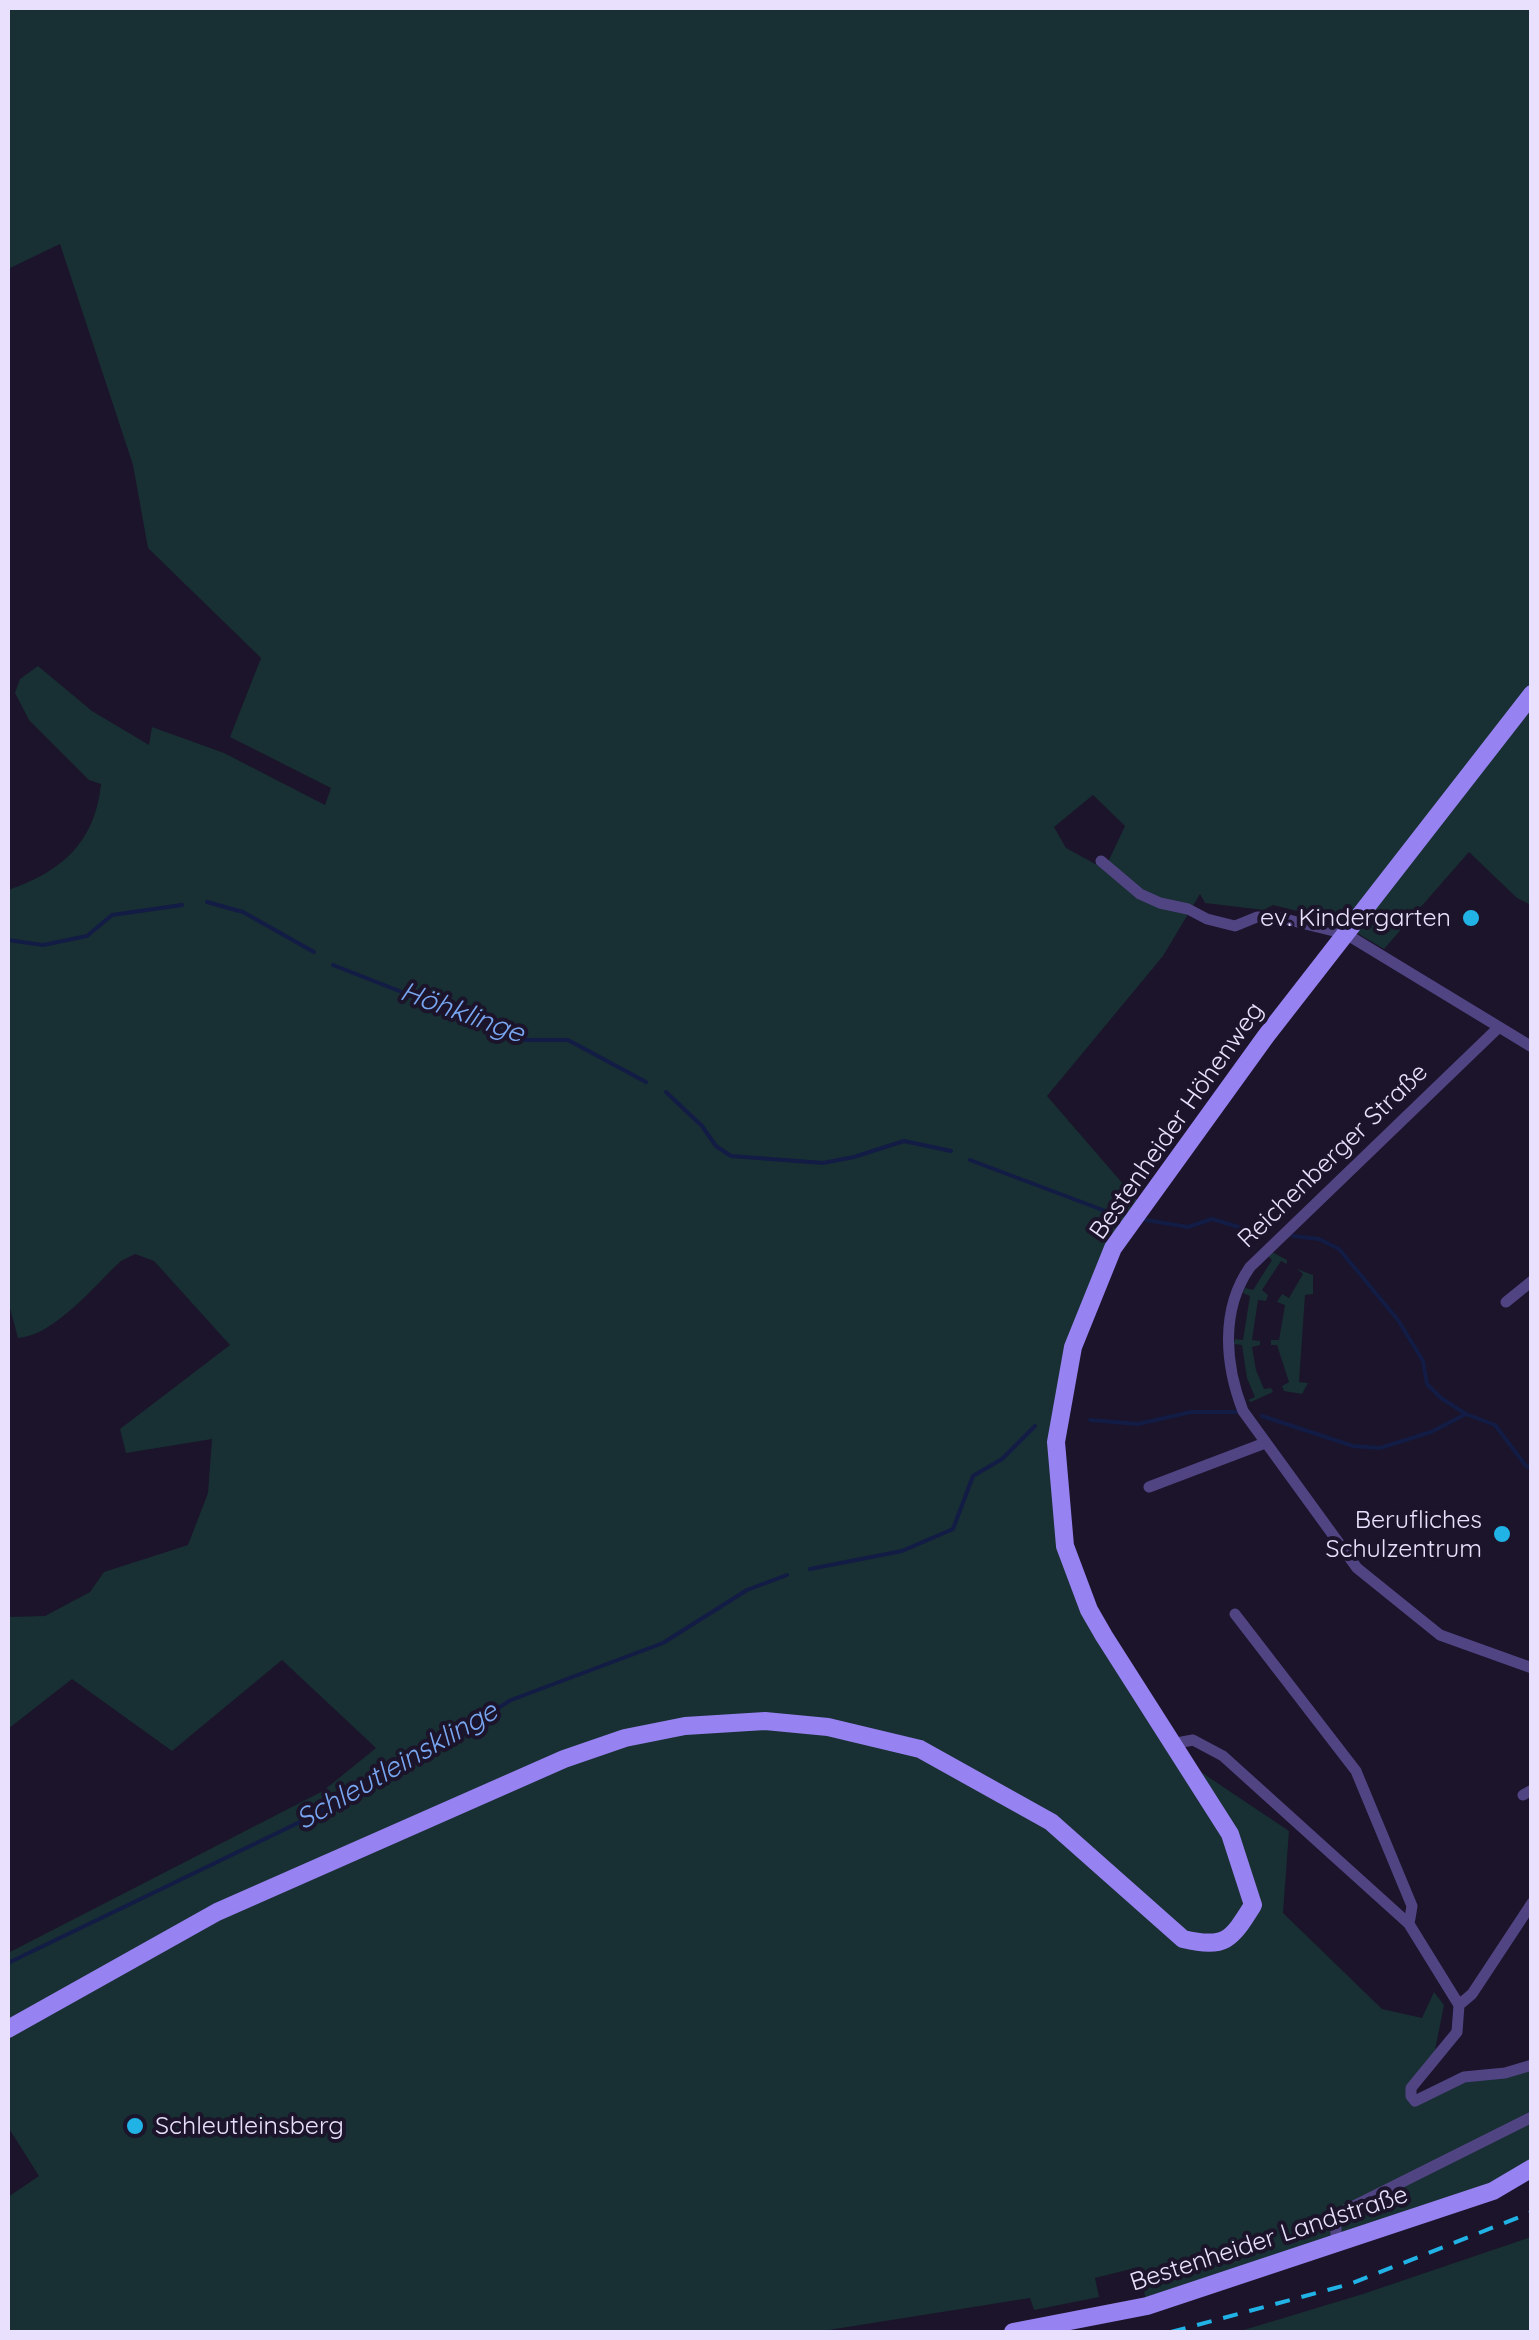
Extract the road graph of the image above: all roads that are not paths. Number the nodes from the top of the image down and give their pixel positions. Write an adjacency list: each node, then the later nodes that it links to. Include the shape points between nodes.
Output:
1 (1532, 694): 3 (street, Bestenheider Höhenweg)
2 (1101, 861): 3 (street, via 1140,894 1207,919 1235,926 1257,917 1281,918)
3 (1346, 934): 4 (street); 12 (street, Bestenheider Höhenweg, via 1114,1248 1073,1347 1056,1442 1065,1546 1089,1610)
4 (1498, 1028): 5 (street); 8 (street, Reichenberger Straße, via 1244,1276 1226,1339 1236,1394)
5 (1532, 1047)
6 (1532, 1281): 7 (street)
7 (1506, 1302)
8 (1265, 1444): 9 (street); 11 (street, Reichenberger Straße, via 1358,1568 1440,1635)
9 (1149, 1487)
10 (1235, 1614): 14 (street, via 1356,1771 1412,1906)
11 (1532, 1668)
12 (1172, 1744): 14 (street, via 1193,1740 1223,1756); 16 (street, Bestenheider Höhenweg, via 1230,1834 1253,1904 1235,1934 1210,1945 1183,1939 1050,1822 920,1749 828,1727 765,1721 684,1726 564,1759 216,1912)
13 (1532, 1903): 15 (street)
14 (1409, 1924): 15 (street)
15 (1459, 2005): 17 (street, via 1457,2032 1411,2088 1414,2101 1464,2077)
16 (8, 2029)
17 (1532, 2065)
18 (1532, 2117): 20 (street, via 1336,2215)
19 (1532, 2168): 20 (street, Bestenheider Landstraße, via 1492,2192)
20 (1336, 2246): 21 (street, Bestenheider Landstraße, via 1147,2306)
21 (1013, 2332)

